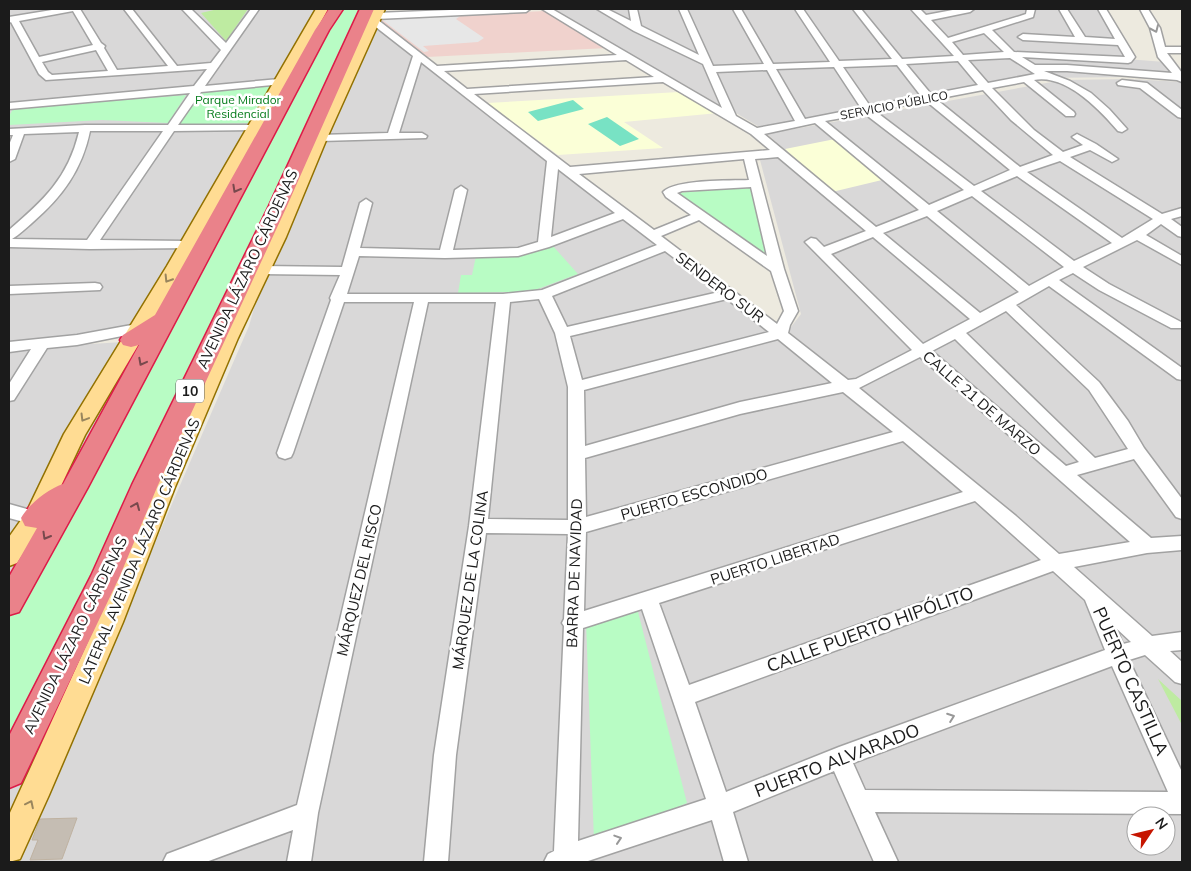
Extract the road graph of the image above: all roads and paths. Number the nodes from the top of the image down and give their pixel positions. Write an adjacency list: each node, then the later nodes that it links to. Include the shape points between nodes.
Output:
1 (16, 9): 25 (street)
2 (71, 9): 25 (street)
3 (76, 9): 34 (street)
4 (128, 9): 49 (street)
5 (254, 9): 35 (street)
6 (336, 9): 26 (highway, via 322,30)
7 (526, 9): 23 (street)
8 (546, 9): 40 (street)
9 (601, 9): 27 (street)
10 (633, 9): 27 (street)
11 (683, 9): 47 (street)
12 (737, 9): 13 (street); 48 (street)
13 (743, 9)
14 (799, 9): 45 (street)
15 (857, 9): 43 (street)
16 (916, 9): 24 (street)
17 (970, 9): 24 (street)
18 (1031, 9): 28 (street, via 1027,17)
19 (1063, 9): 30 (street)
20 (1102, 9): 33 (street)
21 (1144, 9): 36 (street, one-way to 36)
22 (191, 11): 35 (street)
23 (374, 14): 31 (main road, LATERAL AVENIDA LÁZARO CÁRDENAS); 39 (street, SENDERO SUR); 44 (highway, AVENIDA LÁZARO CÁRDENAS / 10)
24 (925, 18): 32 (street)
25 (15, 19): 42 (street)
26 (317, 25): 59 (highway)
27 (637, 29): 47 (street)
28 (986, 30): 32 (street); 38 (street)
29 (1023, 37): 30 (street)
30 (1081, 39): 33 (street)
31 (365, 41): 44 (highway); 80 (main road, LATERAL AVENIDA LÁZARO CÁRDENAS)
32 (947, 41): 41 (street)
33 (1121, 42): 38 (street, via 1130,57 1126,61)
34 (100, 46): 42 (street); 52 (street)
35 (226, 49): 46 (street)
36 (1162, 50): 37 (street); 56 (street, via 1163,57)
37 (1182, 50)
38 (1012, 55): 41 (street); 53 (street)
39 (418, 56): 50 (street, SENDERO SUR); 78 (street)
40 (627, 57): 51 (street); 57 (street)
41 (961, 58): 43 (street); 60 (street)
42 (38, 60): 52 (street, via 47,76)
43 (900, 62): 45 (street); 63 (street)
44 (342, 64): 80 (highway, AVENIDA LÁZARO CÁRDENAS / 10)
45 (836, 64): 48 (street); 65 (street)
46 (214, 66): 49 (street); 61 (street)
47 (708, 66): 48 (street); 68 (street)
48 (769, 67): 70 (street)
49 (174, 68): 52 (street)
50 (436, 69): 55 (street); 62 (street, SENDERO SUR)
51 (576, 72): 55 (street); 55 (street); 57 (street)
52 (114, 73)
53 (1030, 75): 54 (street); 56 (street, via 1067,68); 60 (street, SERVICIO PÚBLICO); 66 (street)
54 (1044, 75): 58 (street); 74 (street, via 1057,79 1099,104)
55 (519, 76): 62 (street)
56 (1181, 78)
57 (664, 79): 68 (street)
58 (1143, 85): 67 (street)
59 (284, 86): 61 (street); 71 (main road); 83 (highway)
60 (986, 86): 63 (street, SERVICIO PÚBLICO); 84 (street, via 1008,112)
61 (197, 90): 64 (street); 72 (street)
62 (465, 92): 88 (street, SENDERO SUR)
63 (929, 99): 65 (street, SERVICIO PÚBLICO); 90 (street, via 968,134)
64 (9, 106)
65 (868, 111): 69 (street, SERVICIO PÚBLICO); 94 (street)
66 (1070, 114)
67 (1182, 115)
68 (731, 117): 76 (street)
69 (818, 120): 70 (street, SERVICIO PÚBLICO); 97 (street)
70 (802, 124): 76 (street, SERVICIO PÚBLICO)
71 (254, 126): 72 (street); 83 (highway); 109 (main road)
72 (172, 127): 73 (street); 111 (street)
73 (85, 128): 75 (street); 106 (street, via 75,166 62,186)
74 (1122, 129)
75 (14, 131): 87 (street)
76 (755, 132): 82 (street)
77 (422, 136): 78 (street)
78 (392, 137): 80 (street)
79 (1077, 137): 81 (street)
80 (313, 140): 91 (main road, LATERAL AVENIDA LÁZARO CÁRDENAS); 96 (highway, AVENIDA LÁZARO CÁRDENAS / 10)
81 (1092, 146): 84 (street); 86 (street)
82 (780, 153): 85 (street); 102 (street)
83 (255, 155): 131 (highway, one-way to 131)
84 (1061, 155): 90 (street); 101 (street)
85 (749, 157): 89 (street); 92 (street)
86 (1112, 159)
87 (9, 160)
88 (552, 160): 89 (street, SENDERO SUR); 110 (street)
89 (568, 171): 99 (street, SENDERO SUR)
90 (1018, 171): 94 (street); 108 (street)
91 (304, 177): 96 (highway); 119 (main road, LATERAL AVENIDA LÁZARO CÁRDENAS)
92 (756, 183): 100 (street, via 671,190 670,194); 118 (street)
93 (462, 190): 115 (street)
94 (973, 190): 97 (street); 117 (street)
95 (366, 203): 114 (street)
96 (278, 206): 119 (highway, AVENIDA LÁZARO CÁRDENAS / 10)
97 (927, 211): 102 (street); 124 (street)
98 (1182, 212): 101 (street)
99 (624, 214): 104 (street, SENDERO SUR); 110 (street)
100 (698, 216): 104 (street); 118 (street)
101 (1162, 218): 103 (street); 105 (street)
102 (875, 231): 113 (street); 132 (street)
103 (1182, 234)
104 (652, 235): 112 (street, SENDERO SUR)
105 (1136, 235): 108 (street); 116 (street)
106 (9, 236)
107 (9, 243): 111 (street)
108 (1121, 243): 117 (street)
109 (187, 244): 111 (street); 136 (main road, one-way to 136)
110 (544, 244): 115 (street, via 510,253)
111 (90, 245)
112 (665, 246): 125 (street); 126 (street, SENDERO SUR)
113 (816, 248): 140 (street, CALLE 21 DE MARZO)
114 (353, 252): 115 (street); 120 (street)
115 (445, 254)
116 (1182, 261)
117 (1073, 267): 121 (street); 133 (street, via 1104,287)
118 (778, 269): 137 (street, via 791,311)
119 (256, 274): 120 (street); 155 (main road, LATERAL AVENIDA LÁZARO CÁRDENAS); 163 (highway, AVENIDA LÁZARO CÁRDENAS / 10, one-way to 119, via 145,485)
120 (345, 276): 127 (street)
121 (1050, 280): 124 (street); 141 (street)
122 (95, 286): 123 (street)
123 (9, 290)
124 (1028, 292): 130 (street)
125 (544, 294): 128 (street); 135 (street, BARRA DE NAVIDAD)
126 (730, 294): 135 (street); 137 (street, SENDERO SUR)
127 (337, 298): 129 (street); 147 (street)
128 (503, 298): 129 (street); 157 (street, MÁRQUEZ DE LA COLINA)
129 (422, 299): 179 (street, MÁRQUEZ DEL RISCO)
130 (1008, 304): 132 (street); 146 (street, via 1094,386)
131 (165, 319): 136 (highway); 151 (highway, one-way to 151)
132 (980, 320): 134 (street)
133 (1180, 322)
134 (957, 332): 140 (street); 149 (street)
135 (562, 333): 143 (street, BARRA DE NAVIDAD)
136 (134, 334): 138 (street); 156 (main road, one-way to 156, via 75,434)
137 (781, 334): 142 (street, SENDERO SUR); 143 (street)
138 (42, 344): 139 (street); 144 (street)
139 (9, 347)
140 (921, 350): 142 (street, via 860,383); 150 (street, CALLE 21 DE MARZO)
141 (1182, 375)
142 (846, 387): 145 (street, SENDERO SUR); 148 (street, via 740,408)
143 (576, 388): 148 (street, BARRA DE NAVIDAD)
144 (9, 396)
145 (906, 434): 152 (street, SENDERO SUR); 158 (street, PUERTO ESCONDIDO)
146 (1138, 452): 149 (street); 154 (street)
147 (285, 453)
148 (576, 454): 158 (street, BARRA DE NAVIDAD)
149 (1092, 464): 150 (street)
150 (1063, 472): 160 (street, CALLE 21 DE MARZO)
151 (75, 487): 156 (highway); 166 (highway, one-way to 166)
152 (977, 494): 162 (street, SENDERO SUR); 165 (street, PUERTO LIBERTAD)
153 (9, 510): 156 (street)
154 (1182, 512)
155 (153, 515): 163 (highway); 180 (main road, LATERAL AVENIDA LÁZARO CÁRDENAS, one-way to 155, via 106,631)
156 (35, 518): 161 (main road)
157 (478, 526): 158 (street, PUERTO ESCONDIDO); 185 (street, MÁRQUEZ DE LA COLINA, via 445,755)
158 (577, 528): 167 (street, BARRA DE NAVIDAD)
159 (1182, 544): 160 (street, CALLE PUERTO HIPÓLITO)
160 (1147, 546): 162 (street, CALLE PUERTO HIPÓLITO)
161 (9, 556)
162 (1057, 562): 164 (street, SENDERO SUR); 172 (street, CALLE PUERTO HIPÓLITO)
163 (106, 578): 174 (highway, AVENIDA LÁZARO CÁRDENAS / 10)
164 (1092, 593): 169 (street, SENDERO SUR); 170 (street, PUERTO CASTILLA)
165 (648, 600): 167 (street, PUERTO LIBERTAD); 172 (street)
166 (9, 603)
167 (572, 623): 182 (street, BARRA DE NAVIDAD)
168 (1182, 641): 169 (street)
169 (1149, 645): 170 (street); 171 (street)
170 (1117, 655): 173 (street, PUERTO ALVARADO, one-way to 170); 175 (street, PUERTO CASTILLA)
171 (1182, 675)
172 (684, 697): 178 (street)
173 (839, 758): 176 (street); 178 (street, PUERTO ALVARADO)
174 (9, 771)
175 (1182, 797)
176 (859, 801): 177 (street); 187 (street)
177 (1182, 803)
178 (720, 806): 181 (street, PUERTO ALVARADO, one-way to 178); 186 (street)
179 (307, 813): 183 (street); 184 (street, MÁRQUEZ DEL RISCO)
180 (9, 848)
181 (593, 855): 182 (street, PUERTO ALVARADO)
182 (561, 860)
183 (175, 862)
184 (299, 862)
185 (436, 862)
186 (736, 862)
187 (886, 862)

